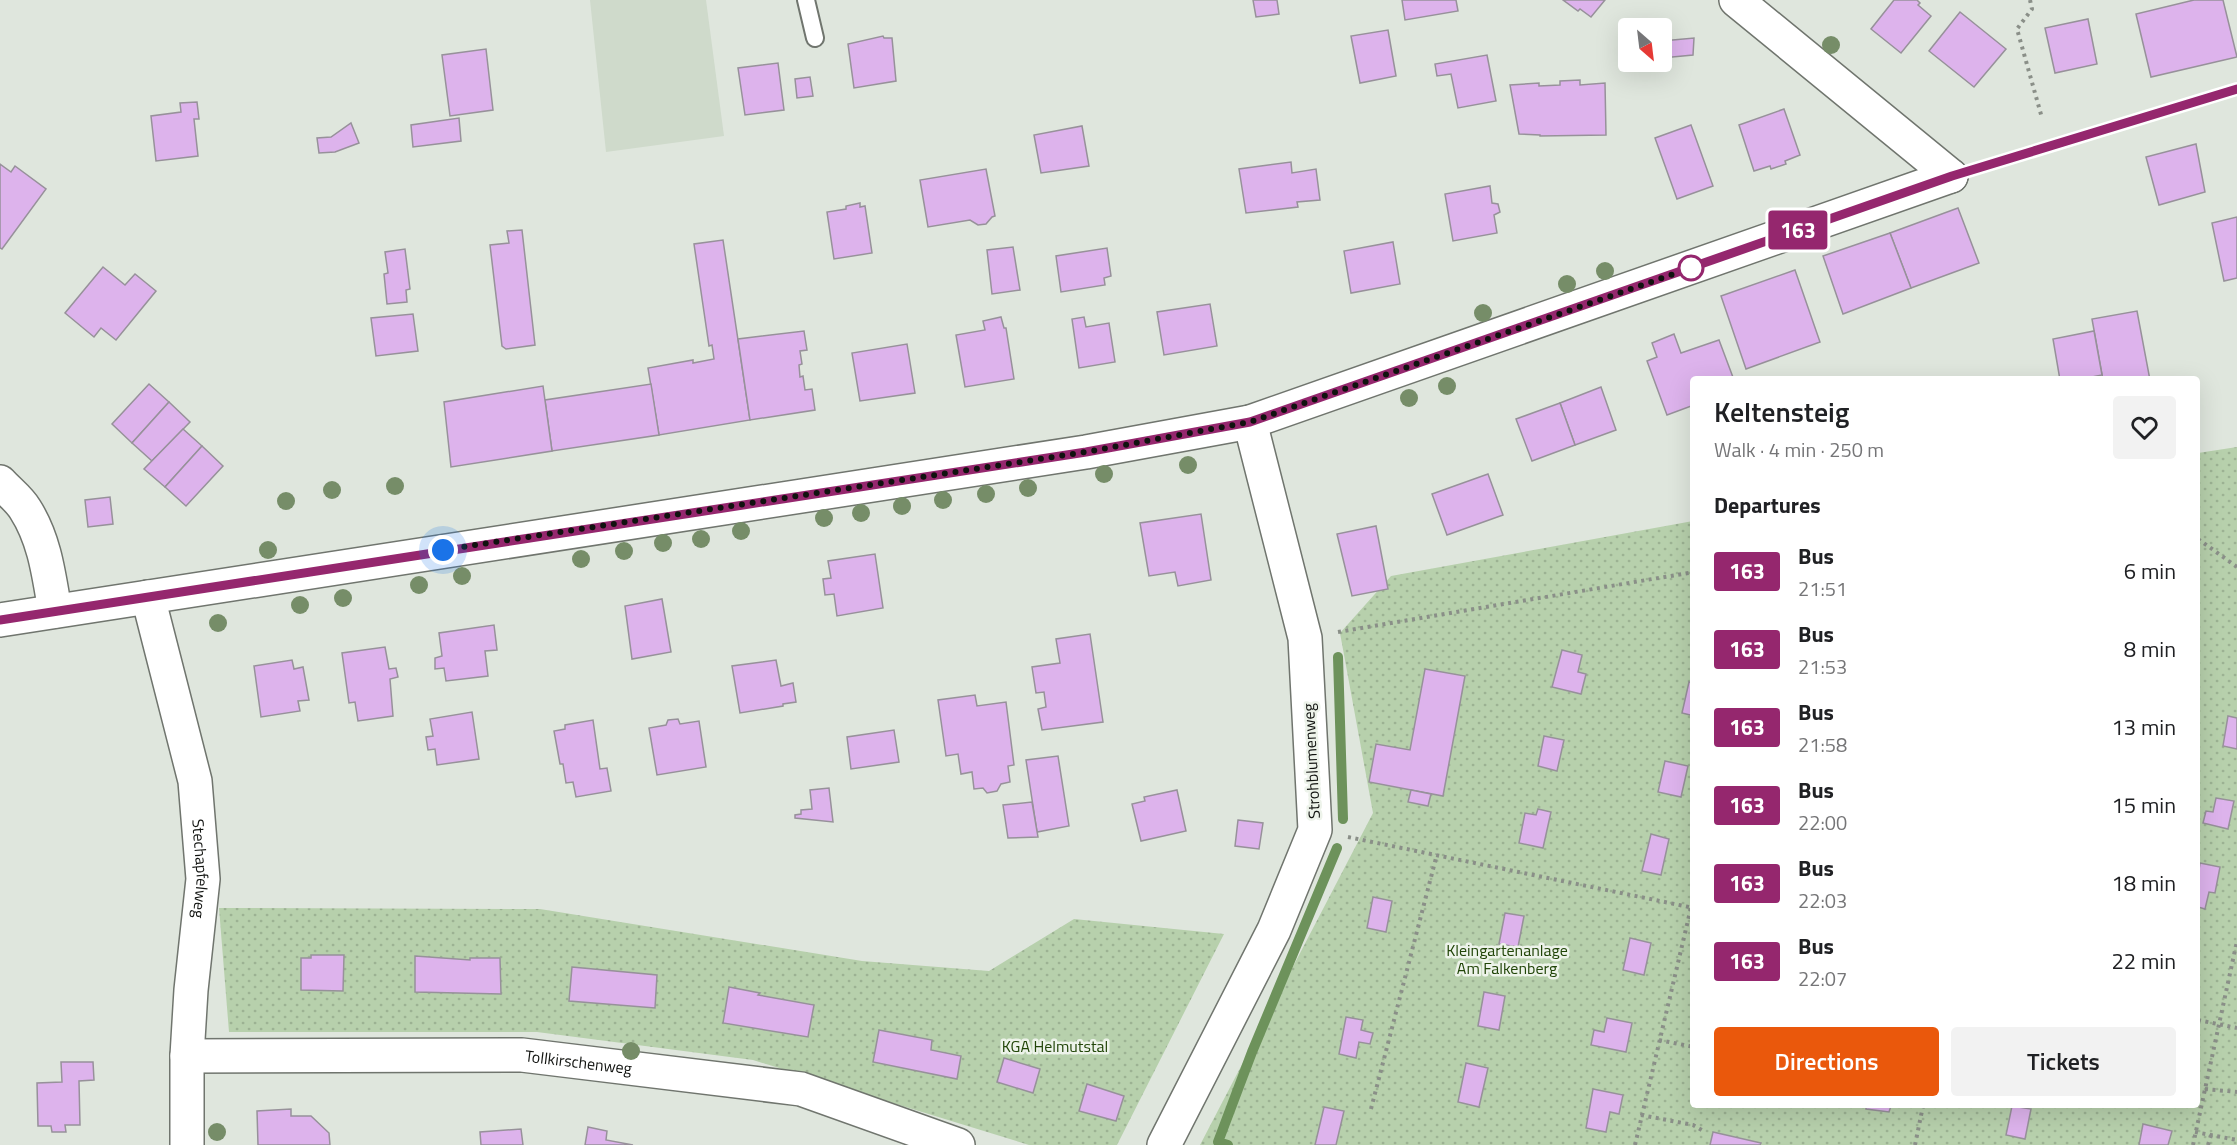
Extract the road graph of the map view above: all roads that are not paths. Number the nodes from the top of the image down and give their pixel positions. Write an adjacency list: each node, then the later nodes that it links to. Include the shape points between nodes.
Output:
1 (806, 0): 3 (lane)
2 (1736, 0): 4 (street, via 1952,176)
3 (814, 38)
4 (1250, 422): 6 (street, via 1086,452); 12 (street, Strohblumenweg, via 1305,638 1315,830 1274,930)
5 (0, 482): 7 (street, via 24,507 37,532)
6 (148, 597): 7 (street); 9 (street, Stechapfelweg, via 195,781 203,879)
7 (55, 611): 8 (street)
8 (0, 620)
9 (187, 1056): 10 (street, Stechapfelweg); 11 (street, Tollkirschenweg, via 522,1055 801,1089)
10 (187, 1145)
11 (958, 1145)
12 (1164, 1145)

